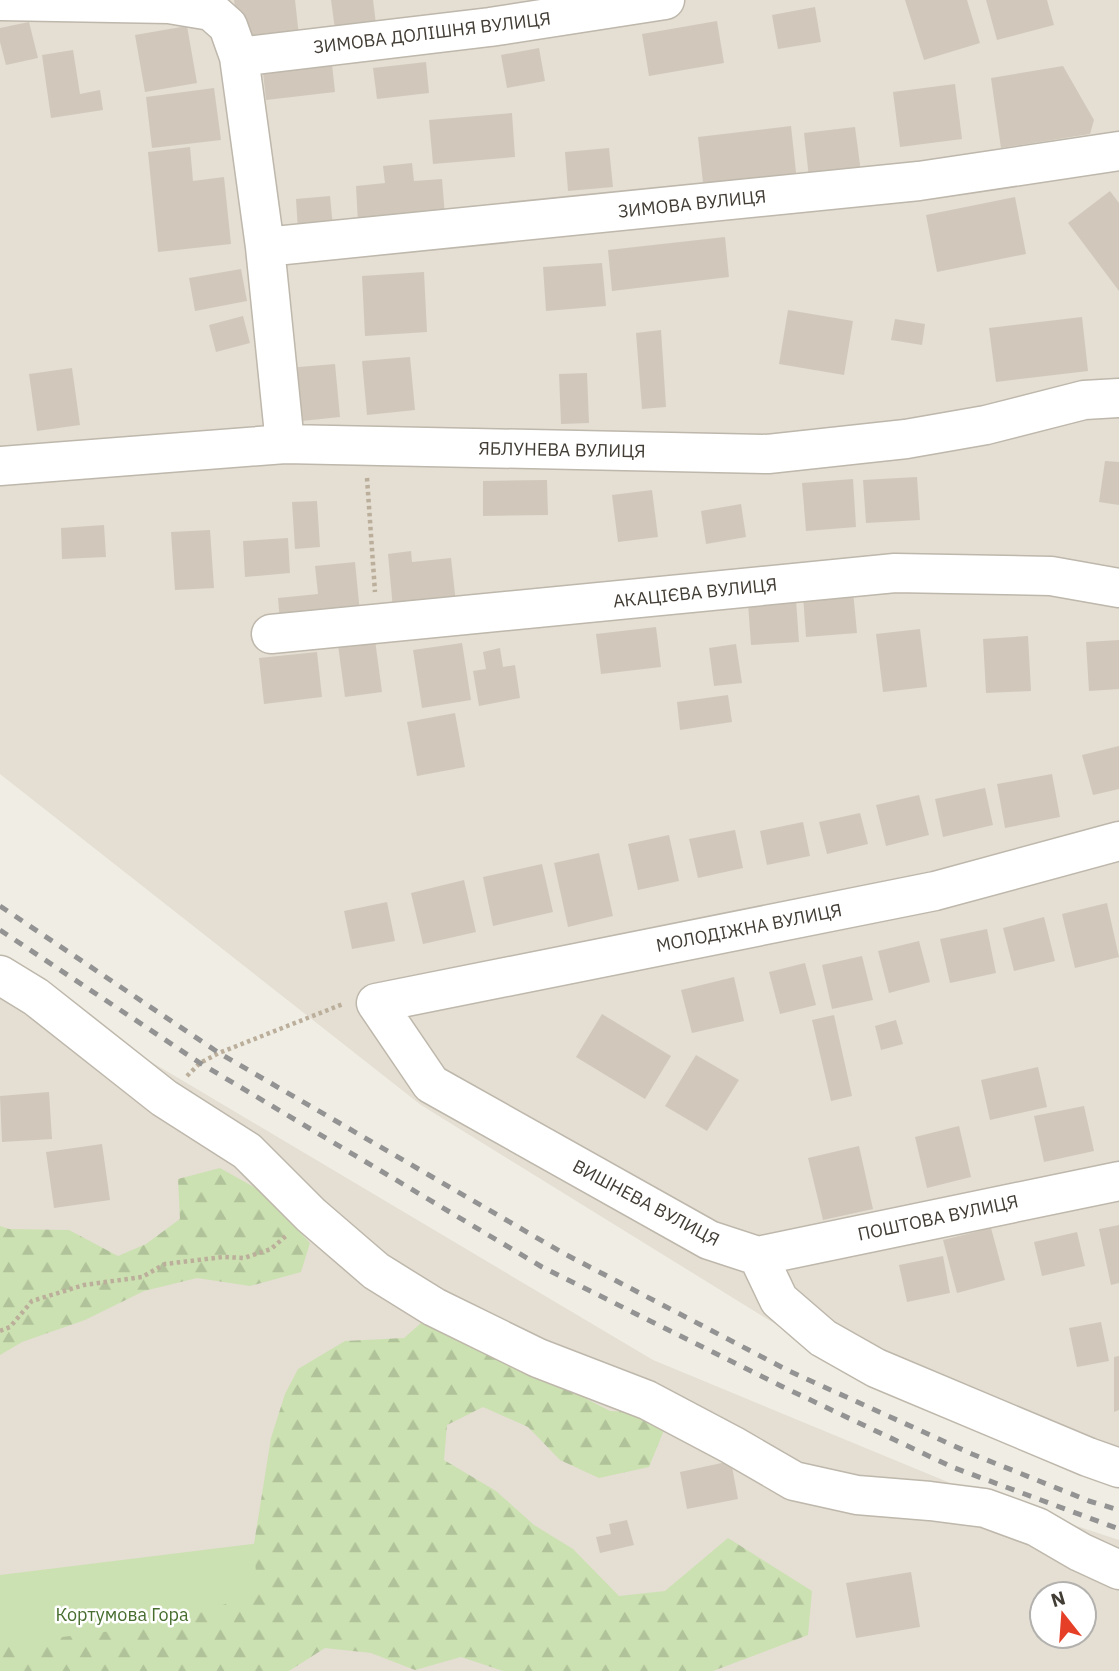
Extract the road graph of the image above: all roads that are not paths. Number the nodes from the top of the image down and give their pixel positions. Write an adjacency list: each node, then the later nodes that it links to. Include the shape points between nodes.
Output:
1 (666, 0): 3 (street, ЗИМОВА ДОЛІШНЯ ВУЛИЦЯ)
2 (0, 1): 3 (street, via 169,4 211,11 228,26)
3 (240, 57): 5 (street)
4 (1119, 151): 5 (street, ЗИМОВА ВУЛИЦЯ, via 919,181)
5 (265, 247): 7 (street)
6 (1119, 398): 7 (street, ЯБЛУНЕВА ВУЛИЦЯ, via 1084,400 906,439 768,454)
7 (285, 444): 8 (street, ЯБЛУНЕВА ВУЛИЦЯ)
8 (0, 466)
9 (1119, 588): 10 (street, АКАЦІЄВА ВУЛИЦЯ, via 1051,576 895,573)
10 (271, 634)
11 (1119, 841): 13 (street, МОЛОДІЖНА ВУЛИЦЯ, via 935,891)
12 (0, 975): 17 (street, via 36,997 164,1098 247,1151 376,1271 434,1307 538,1358 647,1400 794,1481 857,1496 985,1508 1037,1527)
13 (376, 1003): 15 (street, ВИШНЕВА ВУЛИЦЯ, via 431,1084 709,1240)
14 (1119, 1181): 15 (street, ПОШТОВА ВУЛИЦЯ)
15 (758, 1256): 16 (street, via 779,1300 823,1338 876,1368)
16 (1119, 1468)
17 (1119, 1570)

